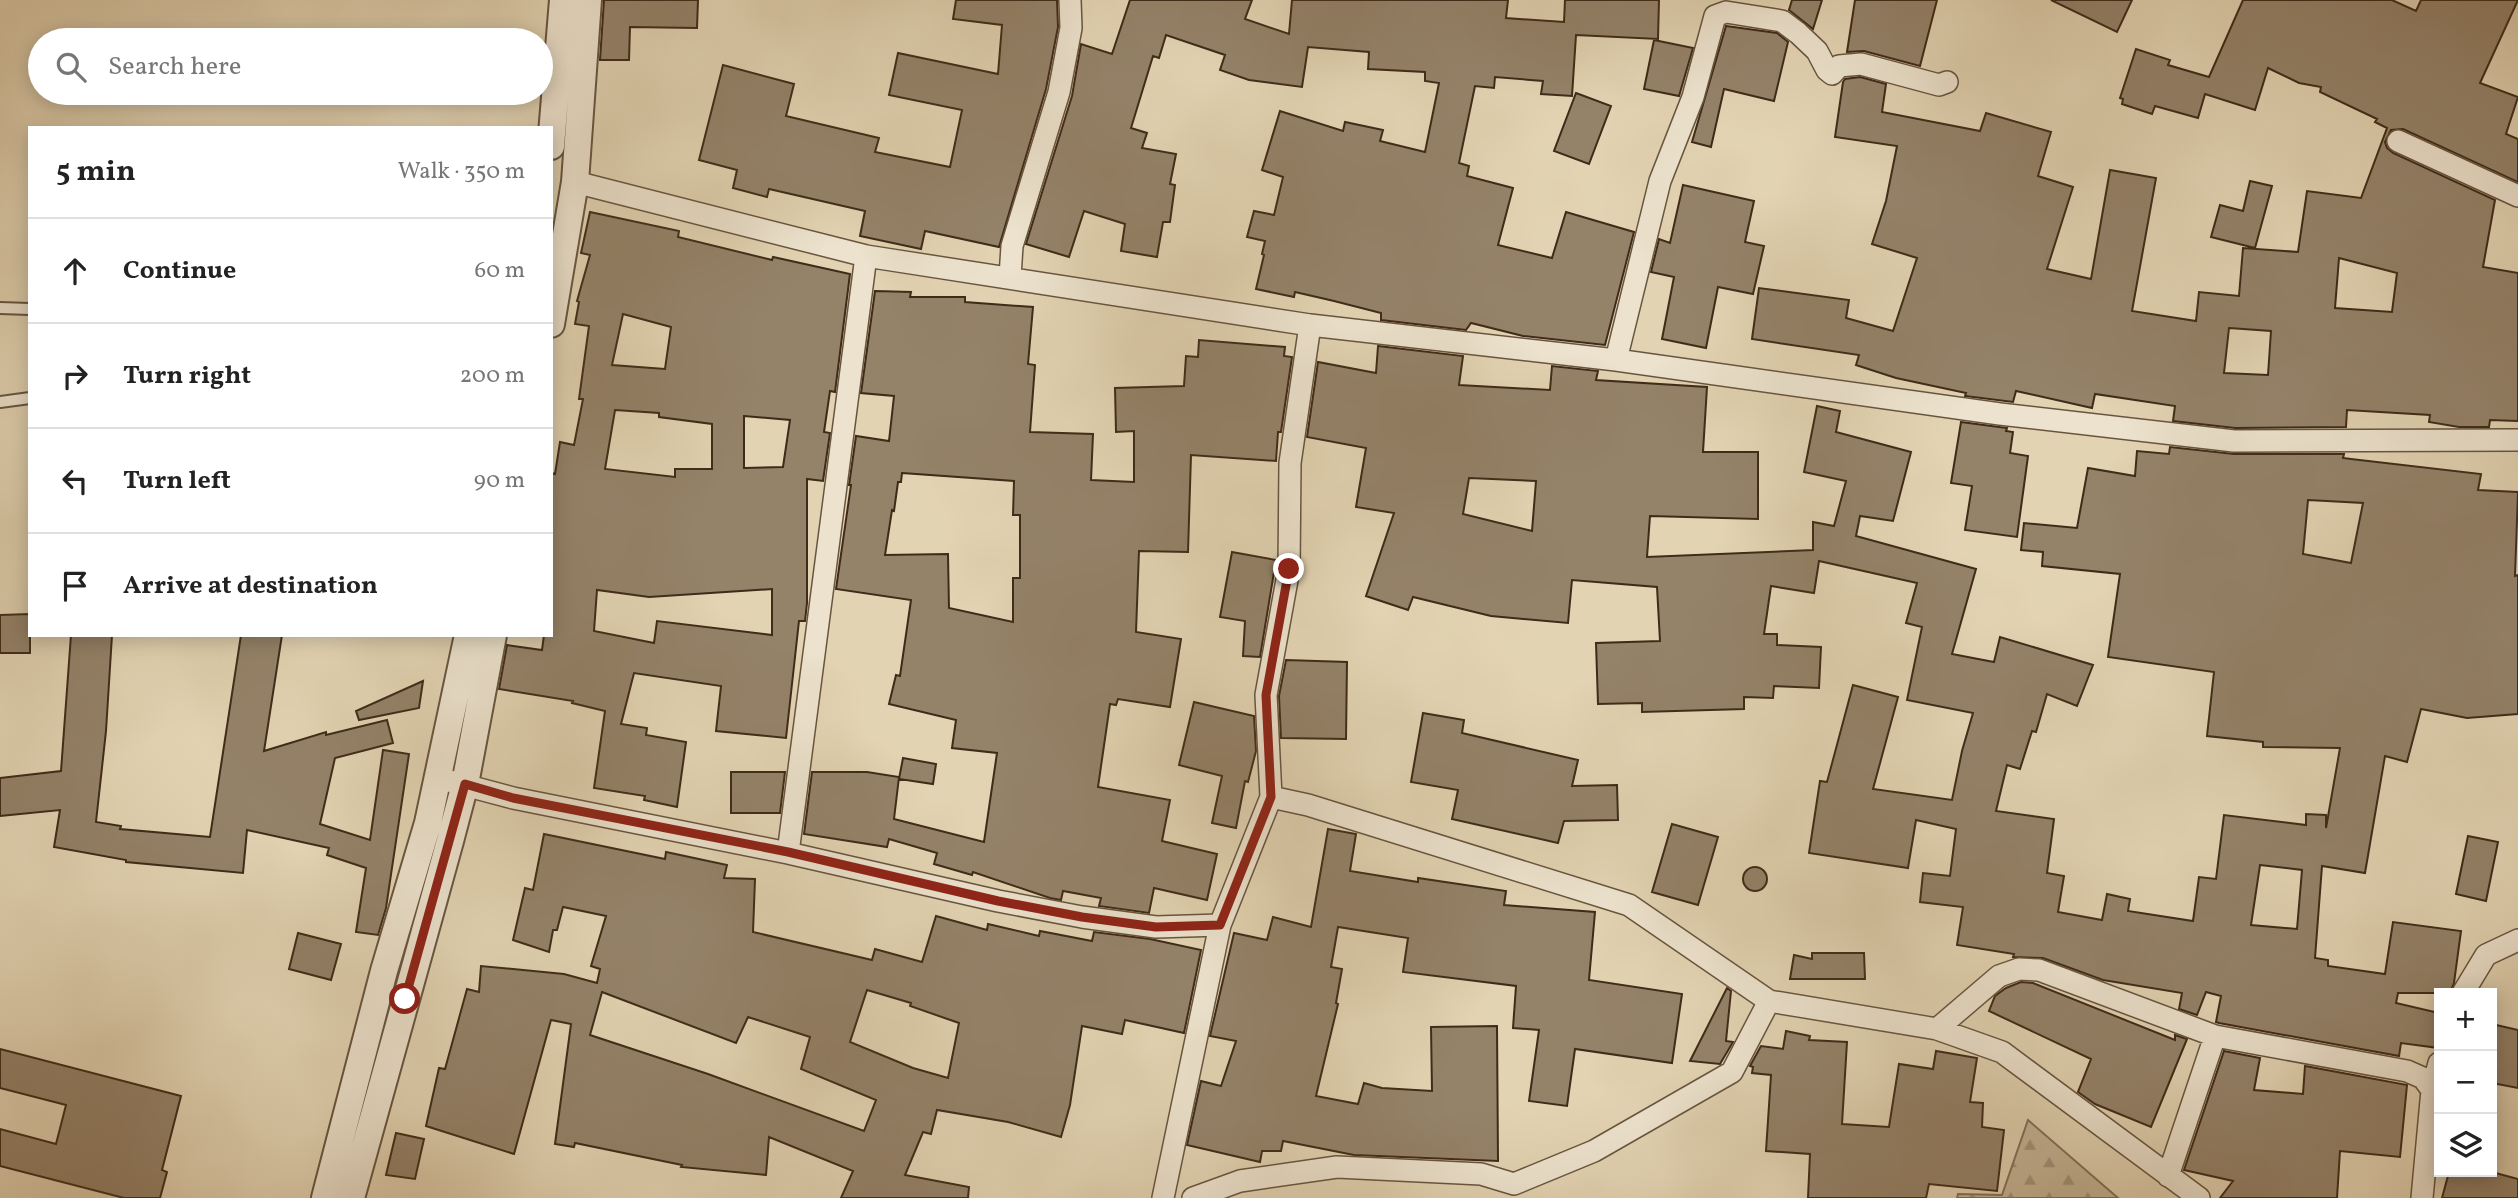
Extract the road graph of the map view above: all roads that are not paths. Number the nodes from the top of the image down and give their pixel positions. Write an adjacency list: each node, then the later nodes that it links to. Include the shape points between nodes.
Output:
1 (563, 0): 6 (street)
2 (588, 0): 8 (street)
3 (1070, 0): 11 (street, via 1059,92 1012,246)
4 (1724, 6): 5 (street, via 1782,21 1816,51 1832,74 1839,66 1861,64 1939,85); 16 (street, via 1715,16 1693,97 1660,181)
5 (1947, 82)
6 (553, 126)
7 (2398, 141): 9 (street)
8 (575, 182): 10 (street); 14 (street)
9 (2518, 196)
10 (866, 256): 11 (street); 25 (street)
11 (1010, 277): 15 (street)
12 (0, 308): 13 (lane)
13 (28, 309)
14 (553, 312)
15 (1310, 325): 16 (street); 24 (street, via 1290,463 1289,569 1266,695)
16 (1616, 360): 19 (street, via 2000,414 2234,441)
17 (28, 398): 18 (lane)
18 (0, 402)
19 (2518, 439)
20 (468, 637): 22 (street)
21 (493, 637): 23 (street)
22 (438, 778): 23 (street); 35 (street)
23 (465, 784): 25 (street, via 513,798); 36 (street)
24 (1271, 797): 26 (street); 29 (street, via 1629,905)
25 (788, 852): 26 (street, via 1082,917 1156,927)
26 (1220, 925): 37 (street)
27 (2518, 940): 28 (street, via 2486,955)
28 (2466, 988)
29 (1769, 1001): 30 (street); 38 (street, via 1732,1072 1594,1151 1514,1184 1481,1174 1337,1167 1240,1181)
30 (1937, 1029): 31 (street, via 1999,976 2018,969 2039,971); 34 (street, via 2003,1052)
31 (2215, 1036): 33 (street, via 2407,1071 2423,1078); 34 (street)
32 (2434, 1082): 33 (street)
33 (2432, 1090): 40 (street)
34 (2168, 1176): 39 (street)
35 (325, 1198)
36 (351, 1198)
37 (1163, 1198)
38 (1193, 1198)
39 (2199, 1198)
40 (2422, 1198)

